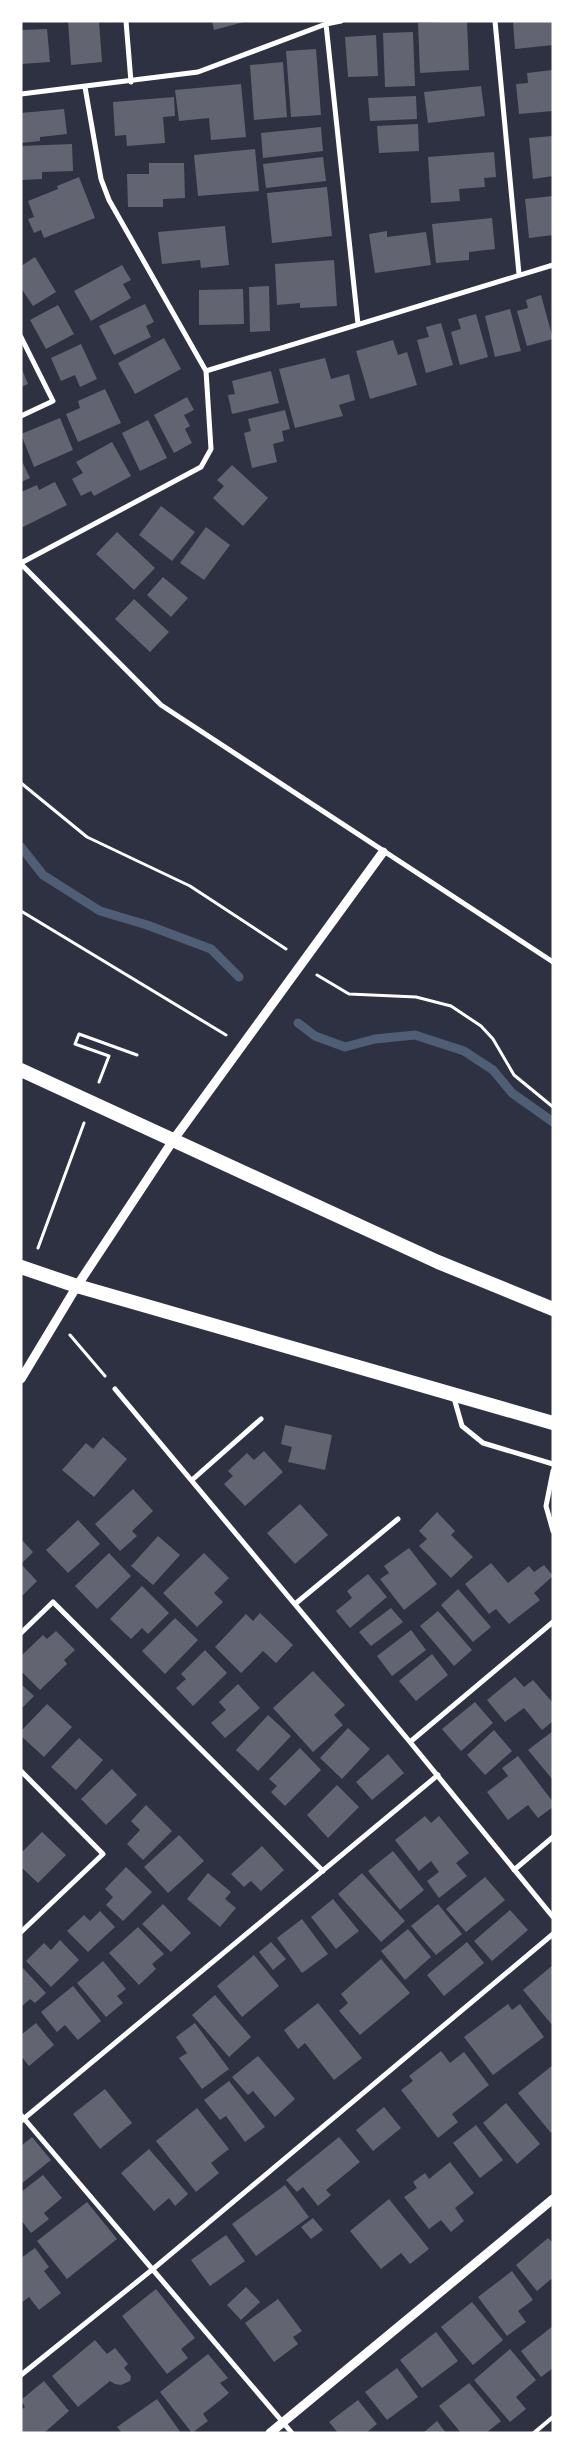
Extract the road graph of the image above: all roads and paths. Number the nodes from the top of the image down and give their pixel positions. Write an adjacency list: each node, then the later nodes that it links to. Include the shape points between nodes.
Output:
1 (126, 21): 5 (street)
2 (341, 21): 4 (street)
3 (495, 21): 9 (street)
4 (326, 24): 5 (street, via 198,72); 10 (street)
5 (130, 82): 6 (street)
6 (85, 87): 7 (street); 12 (street, via 101,179 109,200)
7 (21, 94)
8 (553, 265): 9 (street)
9 (519, 274): 10 (street)
10 (358, 324): 12 (street)
11 (21, 337): 13 (street, via 53,401)
12 (206, 372): 14 (street, via 211,449 201,467)
13 (21, 416)
14 (21, 563): 16 (street, via 161,705)
15 (21, 783): 18 (path, via 87,837 190,886)
16 (383, 852): 19 (street); 21 (street)
17 (21, 911): 21 (path)
18 (286, 949)
19 (553, 962)
20 (313, 972): 25 (path, via 349,994 416,997 451,1006 481,1026 493,1039 514,1075)
21 (242, 1044): 27 (street)
22 (137, 1056): 24 (path, via 79,1034 75,1044 109,1056)
23 (21, 1070): 27 (highway)
24 (99, 1084)
25 (553, 1107)
26 (85, 1120): 28 (path)
27 (174, 1138): 30 (street); 31 (highway, via 438,1262)
28 (35, 1257)
29 (21, 1267): 30 (highway)
30 (77, 1286): 33 (street); 35 (highway)
31 (553, 1309)
32 (68, 1332): 34 (path)
33 (21, 1379)
34 (115, 1389): 40 (street)
35 (453, 1395): 37 (highway); 38 (street, via 462,1426 483,1443)
36 (261, 1419): 40 (street)
37 (553, 1423)
38 (553, 1464)
39 (553, 1471): 42 (street, via 546,1506)
40 (192, 1480): 43 (street)
41 (398, 1518): 43 (street)
42 (553, 1531)
43 (295, 1604): 46 (street)
44 (553, 1622): 46 (street)
45 (21, 1633): 51 (street, via 53,1602)
46 (410, 1742): 48 (street)
47 (21, 1771): 53 (street, via 103,1854)
48 (438, 1775): 50 (street); 51 (street)
49 (553, 1837): 50 (street)
50 (514, 1870): 52 (street)
51 (323, 1871): 55 (street)
52 (553, 1917)
53 (21, 1932)
54 (553, 1934): 57 (street)
55 (22, 2118): 57 (street)
56 (553, 2199): 60 (street)
57 (153, 2270): 58 (street); 60 (street)
58 (21, 2375)
59 (553, 2417): 63 (lane)
60 (283, 2422): 61 (street); 62 (street)
61 (270, 2433)
62 (292, 2433)
63 (534, 2433)

